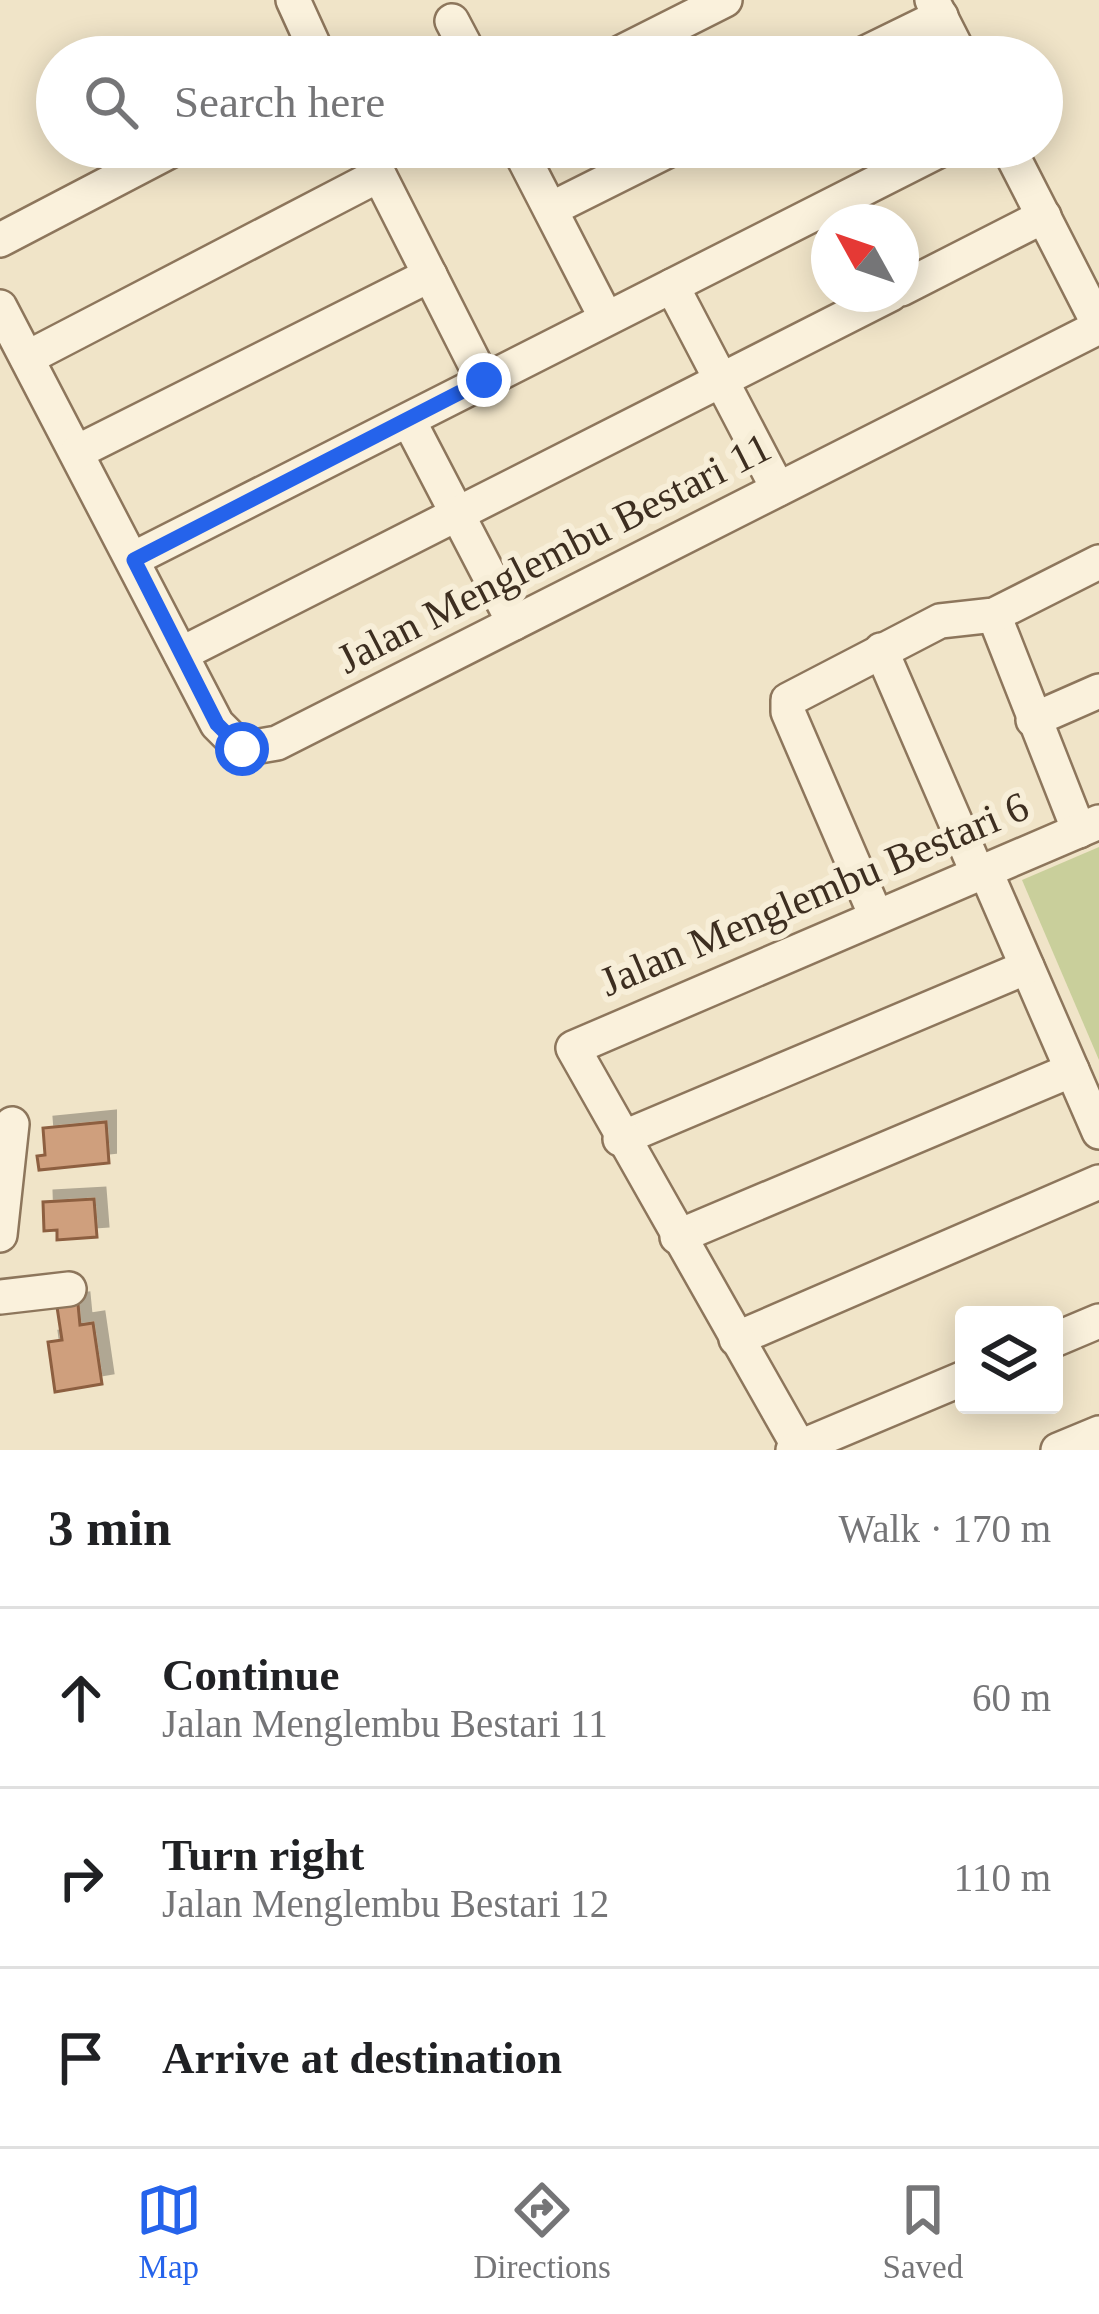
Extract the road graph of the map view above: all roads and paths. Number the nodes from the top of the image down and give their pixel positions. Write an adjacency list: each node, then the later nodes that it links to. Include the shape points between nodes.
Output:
1 (293, 0): 5 (street)
2 (725, 0): 7 (street)
3 (936, 8): 8 (street); 9 (street)
4 (452, 22): 6 (street)
5 (309, 36)
6 (460, 36)
7 (654, 36)
8 (891, 36)
9 (951, 36)
10 (138, 168): 19 (street)
11 (360, 168): 27 (street)
12 (376, 168): 20 (street)
13 (529, 168): 17 (street)
14 (632, 168): 17 (street)
15 (905, 168): 22 (street)
16 (1018, 168): 18 (street)
17 (550, 208): 25 (street)
18 (1044, 216): 21 (street); 26 (street)
19 (0, 240)
20 (430, 275): 28 (street); 31 (street)
21 (919, 280)
22 (672, 286): 25 (street); 29 (street)
23 (0, 307): 27 (street, Jalan Menglembu Bestari 11)
24 (855, 312): 29 (street)
25 (606, 318): 28 (street)
26 (1099, 326): 32 (street, Jalan Menglembu Bestari 11)
27 (27, 358): 31 (street, Jalan Menglembu Bestari 11)
28 (484, 380): 30 (street)
29 (721, 380): 32 (street); 33 (street)
30 (409, 421): 33 (street); 34 (street)
31 (77, 452): 34 (street, Jalan Menglembu Bestari 11)
32 (778, 489): 37 (street, Jalan Menglembu Bestari 11)
33 (458, 514): 37 (street); 39 (street)
34 (134, 560): 39 (street, Jalan Menglembu Bestari 11)
35 (1099, 562): 36 (street)
36 (994, 616): 38 (street, via 940,622); 41 (street)
37 (514, 623): 39 (street, Jalan Menglembu Bestari 11, via 277,743 242,749 217,724)
38 (881, 650): 43 (street); 44 (street, via 793,693 788,712)
39 (181, 654)
40 (1099, 691): 41 (street)
41 (1034, 720): 42 (street)
42 (1089, 826): 43 (street, Jalan Menglembu Bestari 6)
43 (981, 872): 44 (street, Jalan Menglembu Bestari 6); 45 (street)
44 (876, 916): 49 (street, Jalan Menglembu Bestari 6, via 578,1043 574,1056)
45 (1027, 967): 46 (street); 49 (street)
46 (1072, 1070): 48 (street); 52 (street)
47 (12, 1124): 51 (street)
48 (1099, 1132)
49 (620, 1138): 52 (street)
50 (1099, 1182): 57 (street)
51 (0, 1235)
52 (677, 1237): 57 (street)
53 (69, 1289): 54 (street)
54 (0, 1298)
55 (1099, 1322): 56 (street)
56 (1063, 1336)
57 (736, 1339): 60 (street)
58 (955, 1382): 60 (street)
59 (1099, 1433): 61 (street)
60 (796, 1449)
61 (1058, 1450)

